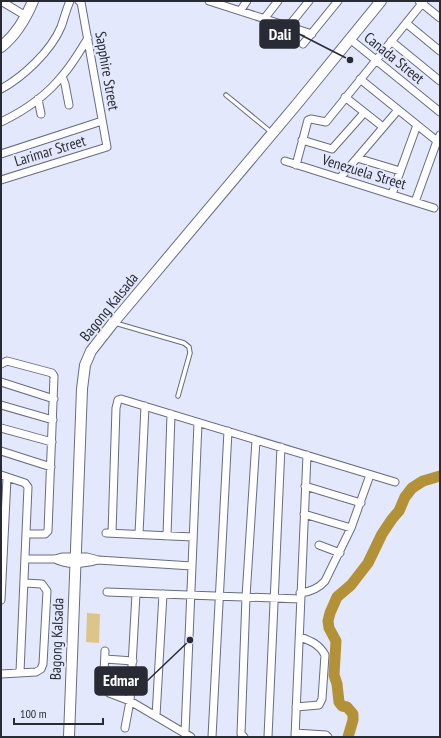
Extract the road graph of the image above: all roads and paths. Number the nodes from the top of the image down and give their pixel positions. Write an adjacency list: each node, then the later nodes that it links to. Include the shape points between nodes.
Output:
1 (1, 1): 13 (street)
2 (33, 1): 13 (street)
3 (70, 1): 29 (street, via 60,28 49,46 24,73)
4 (78, 1): 19 (street, Sapphire Street, via 81,2)
5 (248, 1): 12 (street)
6 (278, 1): 15 (street)
7 (308, 1): 17 (street)
8 (338, 1): 18 (street)
9 (381, 1): 20 (street, Bagong Kalsada)
10 (214, 2): 12 (street)
11 (422, 2): 14 (street); 16 (street)
12 (240, 11): 15 (street)
13 (26, 16): 23 (street, via 16,32)
14 (440, 18)
15 (264, 19): 17 (street)
16 (406, 23): 21 (street); 24 (street)
17 (288, 27): 18 (street)
18 (312, 34): 22 (street)
19 (88, 38): 26 (street); 38 (street, Sapphire Street)
20 (350, 39): 25 (street, Canada Street); 42 (street, Bagong Kalsada)
21 (391, 41): 25 (street); 28 (street)
22 (303, 44)
23 (1, 47)
24 (440, 51)
25 (376, 60): 27 (street); 36 (street, Canada Street)
26 (62, 76): 32 (street); 33 (street)
27 (360, 79): 31 (street); 34 (street)
28 (440, 81)
29 (1, 89)
30 (226, 95): 42 (lane)
31 (346, 97): 35 (street); 44 (street, via 326,122 308,120)
32 (38, 99): 37 (street); 39 (street)
33 (69, 105)
34 (398, 110): 40 (street); 41 (street)
35 (364, 112): 41 (street); 44 (street, via 332,149)
36 (440, 112)
37 (41, 114)
38 (102, 121): 45 (street, Sapphire Street); 46 (street)
39 (1, 122)
40 (417, 125): 43 (street); 50 (street)
41 (383, 128): 47 (street)
42 (272, 133): 56 (street, Bagong Kalsada)
43 (438, 138): 54 (street)
44 (302, 140): 49 (street)
45 (107, 147): 52 (street, Larimar Street)
46 (1, 154)
47 (357, 158): 50 (street); 51 (street)
48 (285, 161): 49 (street, Venezuela Street)
49 (296, 165): 51 (street, Venezuela Street)
50 (400, 171): 53 (street)
51 (340, 178): 53 (street, Venezuela Street)
52 (1, 180)
53 (392, 194): 54 (street, Venezuela Street)
54 (415, 202): 55 (street, Venezuela Street)
55 (434, 208)
56 (114, 322): 59 (lane, via 184,343 189,347 190,353); 88 (street, Bagong Kalsada, via 92,351 84,369)
57 (1, 364): 60 (street, via 7,361 52,373)
58 (1, 382): 60 (street)
59 (178, 396)
60 (54, 399): 64 (street)
61 (1, 405): 64 (street)
62 (146, 406): 63 (street); 82 (street); 82 (street, via 121,399 117,403 109,533)
63 (171, 414): 65 (street); 83 (street)
64 (53, 420): 69 (street)
65 (198, 423): 67 (street); 84 (street)
66 (1, 428): 69 (street)
67 (228, 431): 68 (street); 95 (street)
68 (256, 440): 70 (street); 97 (street)
69 (52, 442): 73 (street)
70 (281, 447): 72 (street); 98 (street)
71 (1, 451): 73 (street)
72 (307, 455): 74 (street); 77 (street)
73 (51, 467): 81 (street, via 48,531 45,534)
74 (370, 475): 76 (street); 78 (street)
75 (4, 476): 81 (street, via 27,485); 99 (street)
76 (395, 482)
77 (305, 486): 78 (street); 79 (street)
78 (361, 503): 80 (street)
79 (304, 514): 80 (street); 96 (street)
80 (351, 528): 86 (street)
81 (26, 534): 87 (street)
82 (139, 534): 83 (street)
83 (167, 536): 84 (street)
84 (193, 537): 89 (street)
85 (319, 545): 86 (street)
86 (340, 553): 96 (street, via 326,581)
87 (26, 559): 88 (street, via 62,557); 90 (street)
88 (75, 560): 89 (street, via 87,557 98,560); 114 (street, Bagong Kalsada)
89 (192, 566): 94 (street)
90 (25, 583): 104 (street); 104 (street, via 42,584 47,591 43,664 36,672)
91 (107, 592): 92 (street)
92 (136, 594): 93 (street); 103 (street)
93 (163, 594): 94 (street); 110 (street)
94 (191, 596): 95 (street); 112 (street)
95 (219, 596): 97 (street); 115 (street)
96 (300, 596): 98 (street); 100 (street)
97 (246, 598): 98 (street); 116 (street, via 241,734)
98 (273, 598): 117 (street)
99 (1, 600)
100 (300, 637): 109 (street); 109 (street, via 317,644 325,655 322,699 319,704)
101 (105, 651): 102 (street)
102 (105, 660): 103 (street); 106 (street)
103 (133, 661): 108 (street)
104 (20, 672): 105 (street)
105 (1, 674)
106 (104, 674)
107 (109, 693): 108 (street)
108 (130, 701): 110 (street); 111 (street)
109 (296, 707): 113 (street)
110 (156, 716): 112 (street)
111 (125, 728)
112 (188, 735)
113 (295, 735): 118 (street)
114 (69, 737)
115 (212, 737)
116 (244, 737)
117 (268, 737)
118 (328, 737)

